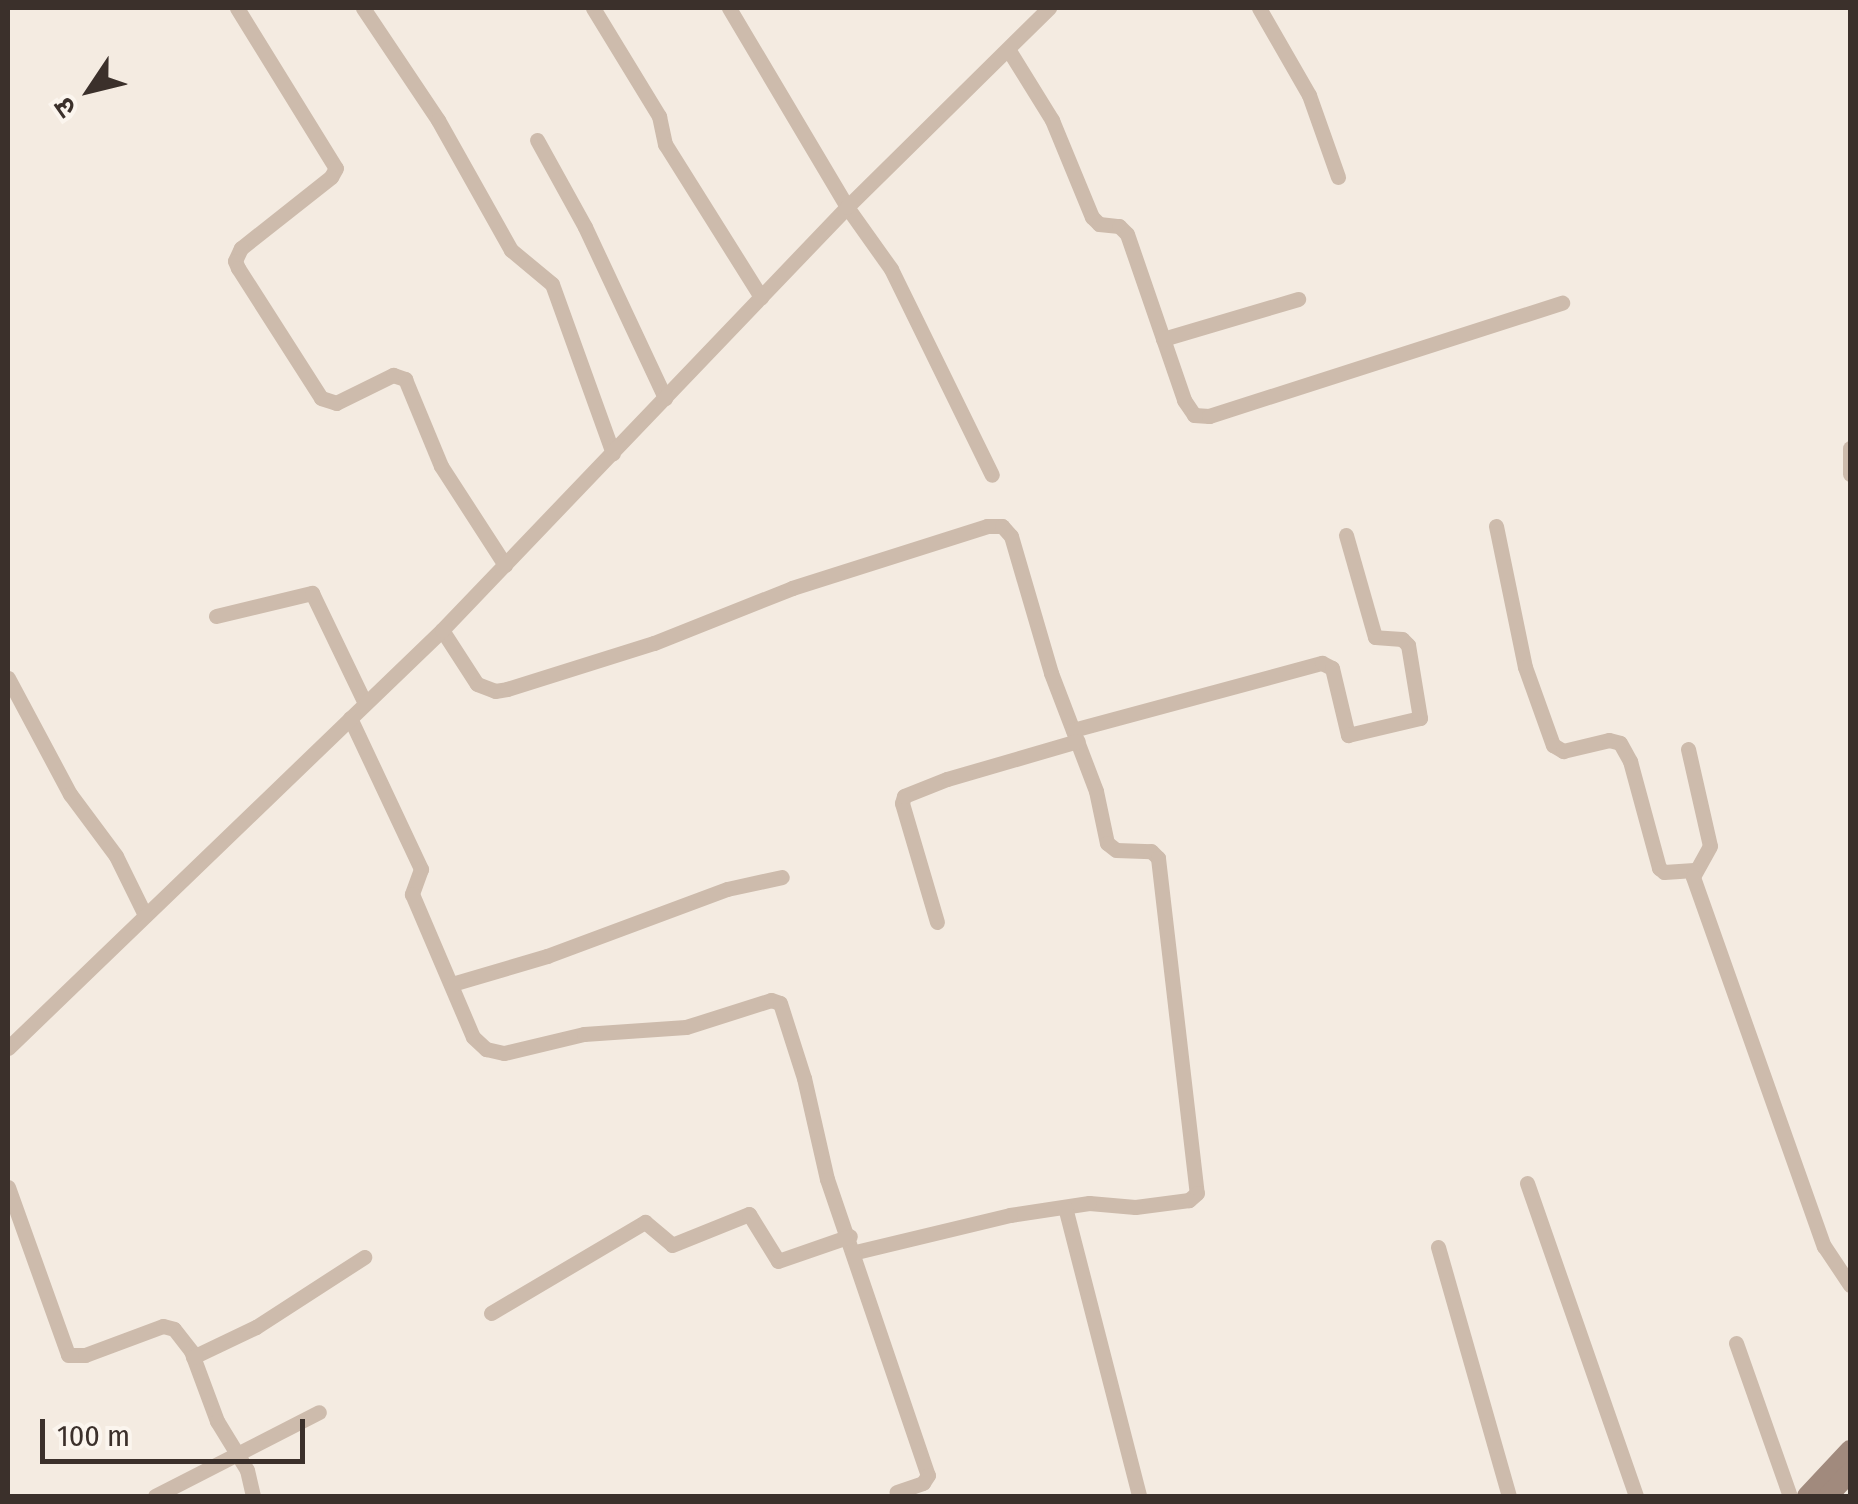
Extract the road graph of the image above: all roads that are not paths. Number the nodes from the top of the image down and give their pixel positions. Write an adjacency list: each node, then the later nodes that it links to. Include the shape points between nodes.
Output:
1 (237, 8): 22 (street, via 336,168 240,248 235,262 321,398 336,403 394,375 405,379 442,466)
2 (364, 8): 17 (street, via 447,134 511,250 552,284)
3 (593, 8): 11 (street, via 659,116 665,144)
4 (729, 8): 10 (street)
5 (1049, 8): 7 (street)
6 (1259, 8): 9 (street, via 1309,95)
7 (1008, 49): 10 (street); 14 (street, via 1052,120 1092,217 1128,234)
8 (536, 140): 15 (street)
9 (1338, 177)
10 (848, 207): 11 (street); 19 (street, via 891,270)
11 (761, 298): 15 (street)
12 (1298, 299): 14 (street)
13 (1562, 303): 14 (street, via 1199,416 1188,408)
14 (1164, 339)
15 (665, 398): 17 (street)
16 (1850, 448): 18 (street)
17 (613, 453): 22 (street)
18 (1850, 474)
19 (992, 475)
20 (1496, 526): 30 (street, via 1525,667 1553,745 1563,751 1620,743 1659,868)
21 (1346, 536): 28 (street, via 1376,637 1402,638 1408,645 1420,718 1348,735 1332,668 1322,663)
22 (504, 565): 24 (street)
23 (216, 616): 26 (street, via 312,594)
24 (442, 630): 26 (street); 28 (street, via 478,684 508,689 654,643 792,588 1002,526 1011,536 1050,673)
25 (8, 678): 32 (street)
26 (366, 703): 27 (street)
27 (350, 718): 32 (street); 34 (street, via 421,869 412,892)
28 (1076, 736): 33 (street, via 904,796); 38 (street, via 1109,846 1151,851 1158,858 1197,1188 1189,1200)
29 (1688, 748): 30 (street, via 1710,846)
30 (1694, 870): 42 (street, via 1824,1246)
31 (782, 877): 34 (street, via 727,889)
32 (146, 915): 35 (street)
33 (937, 922)
34 (452, 984): 39 (street, via 473,1037 486,1049 504,1052 584,1034 686,1027 776,1000)
35 (8, 1048)
36 (1527, 1182): 55 (street)
37 (8, 1187): 45 (street, via 68,1355 163,1326 180,1333)
38 (1065, 1206): 39 (street); 53 (street)
39 (853, 1244): 43 (street, via 778,1261 749,1214 672,1245 645,1222); 50 (street, via 928,1474 923,1484)
40 (1438, 1247): 54 (street)
41 (364, 1257): 45 (street, via 256,1328)
42 (1850, 1285)
43 (490, 1313)
44 (1736, 1344): 56 (street)
45 (194, 1357): 48 (street)
46 (319, 1412): 48 (street)
47 (1850, 1450): 57 (street)
48 (238, 1456): 51 (street); 52 (street)
49 (1850, 1472): 58 (street)
50 (897, 1492)
51 (155, 1496)
52 (253, 1496)
53 (1139, 1496)
54 (1509, 1496)
55 (1636, 1496)
56 (1790, 1496)
57 (1807, 1496)
58 (1828, 1496)

